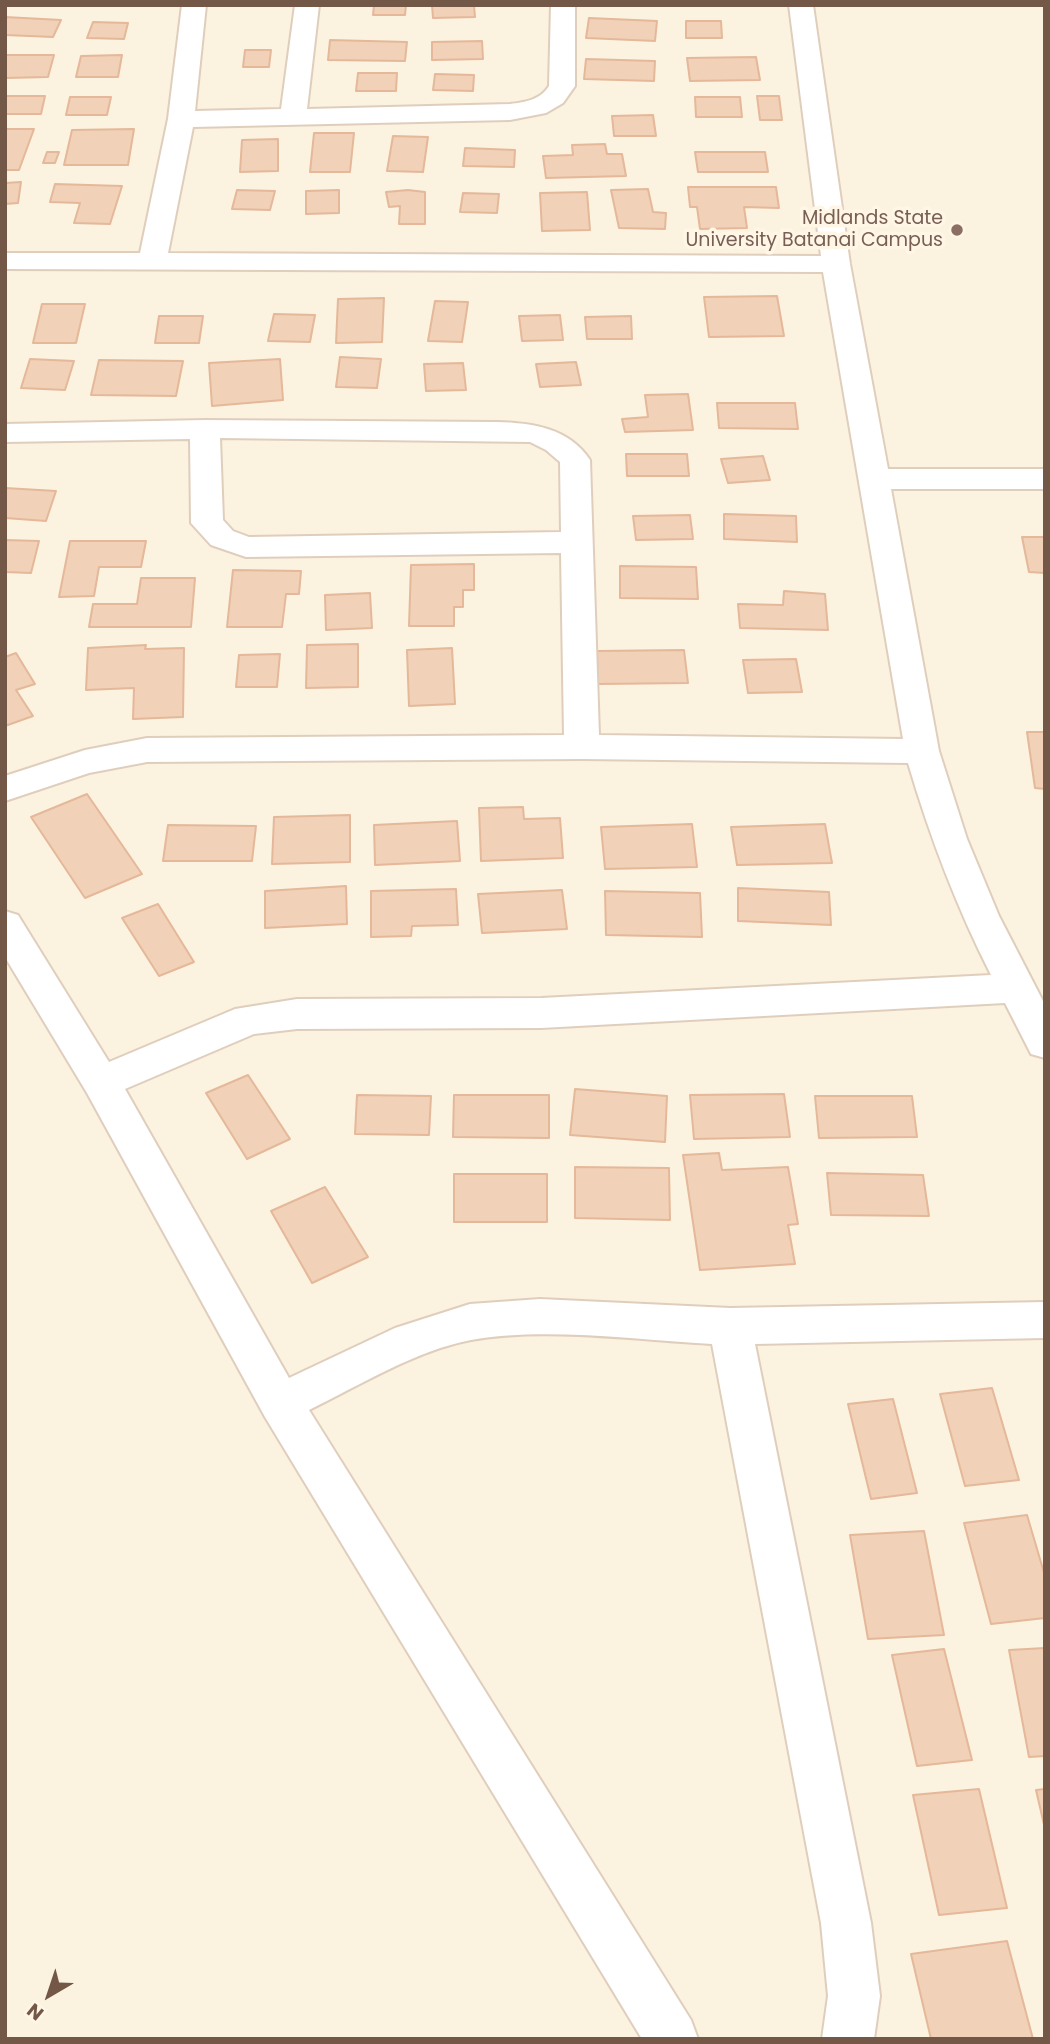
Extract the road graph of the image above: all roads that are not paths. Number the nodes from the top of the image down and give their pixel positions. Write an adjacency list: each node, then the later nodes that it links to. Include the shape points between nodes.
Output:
1 (194, 5): 6 (street)
2 (307, 5): 5 (street)
3 (563, 5): 5 (street, via 562,86 554,98 537,108)
4 (802, 5): 9 (street)
5 (293, 115): 6 (street)
6 (181, 119): 8 (street)
7 (5, 261): 8 (street)
8 (152, 261): 9 (street)
9 (836, 264): 12 (street)
10 (205, 429): 11 (street); 14 (street, via 535,432 557,441 575,460); 14 (street, via 207,523 222,538 246,547)
11 (5, 433)
12 (874, 479): 13 (street); 16 (street)
13 (1045, 479)
14 (578, 542): 15 (street)
15 (582, 747): 16 (street); 17 (street, via 146,750 85,762)
16 (922, 751): 19 (street, via 949,839)
17 (5, 789)
18 (5, 925): 21 (street)
19 (1015, 988): 20 (street); 21 (street, via 541,1013 297,1014 249,1020)
20 (1045, 1043)
21 (101, 1082): 24 (street)
22 (1045, 1320): 23 (street)
23 (730, 1326): 24 (street, via 540,1317 470,1322 410,1341); 26 (street, via 846,1923 854,1996)
24 (280, 1403): 25 (street)
25 (672, 2039)
26 (848, 2039)

